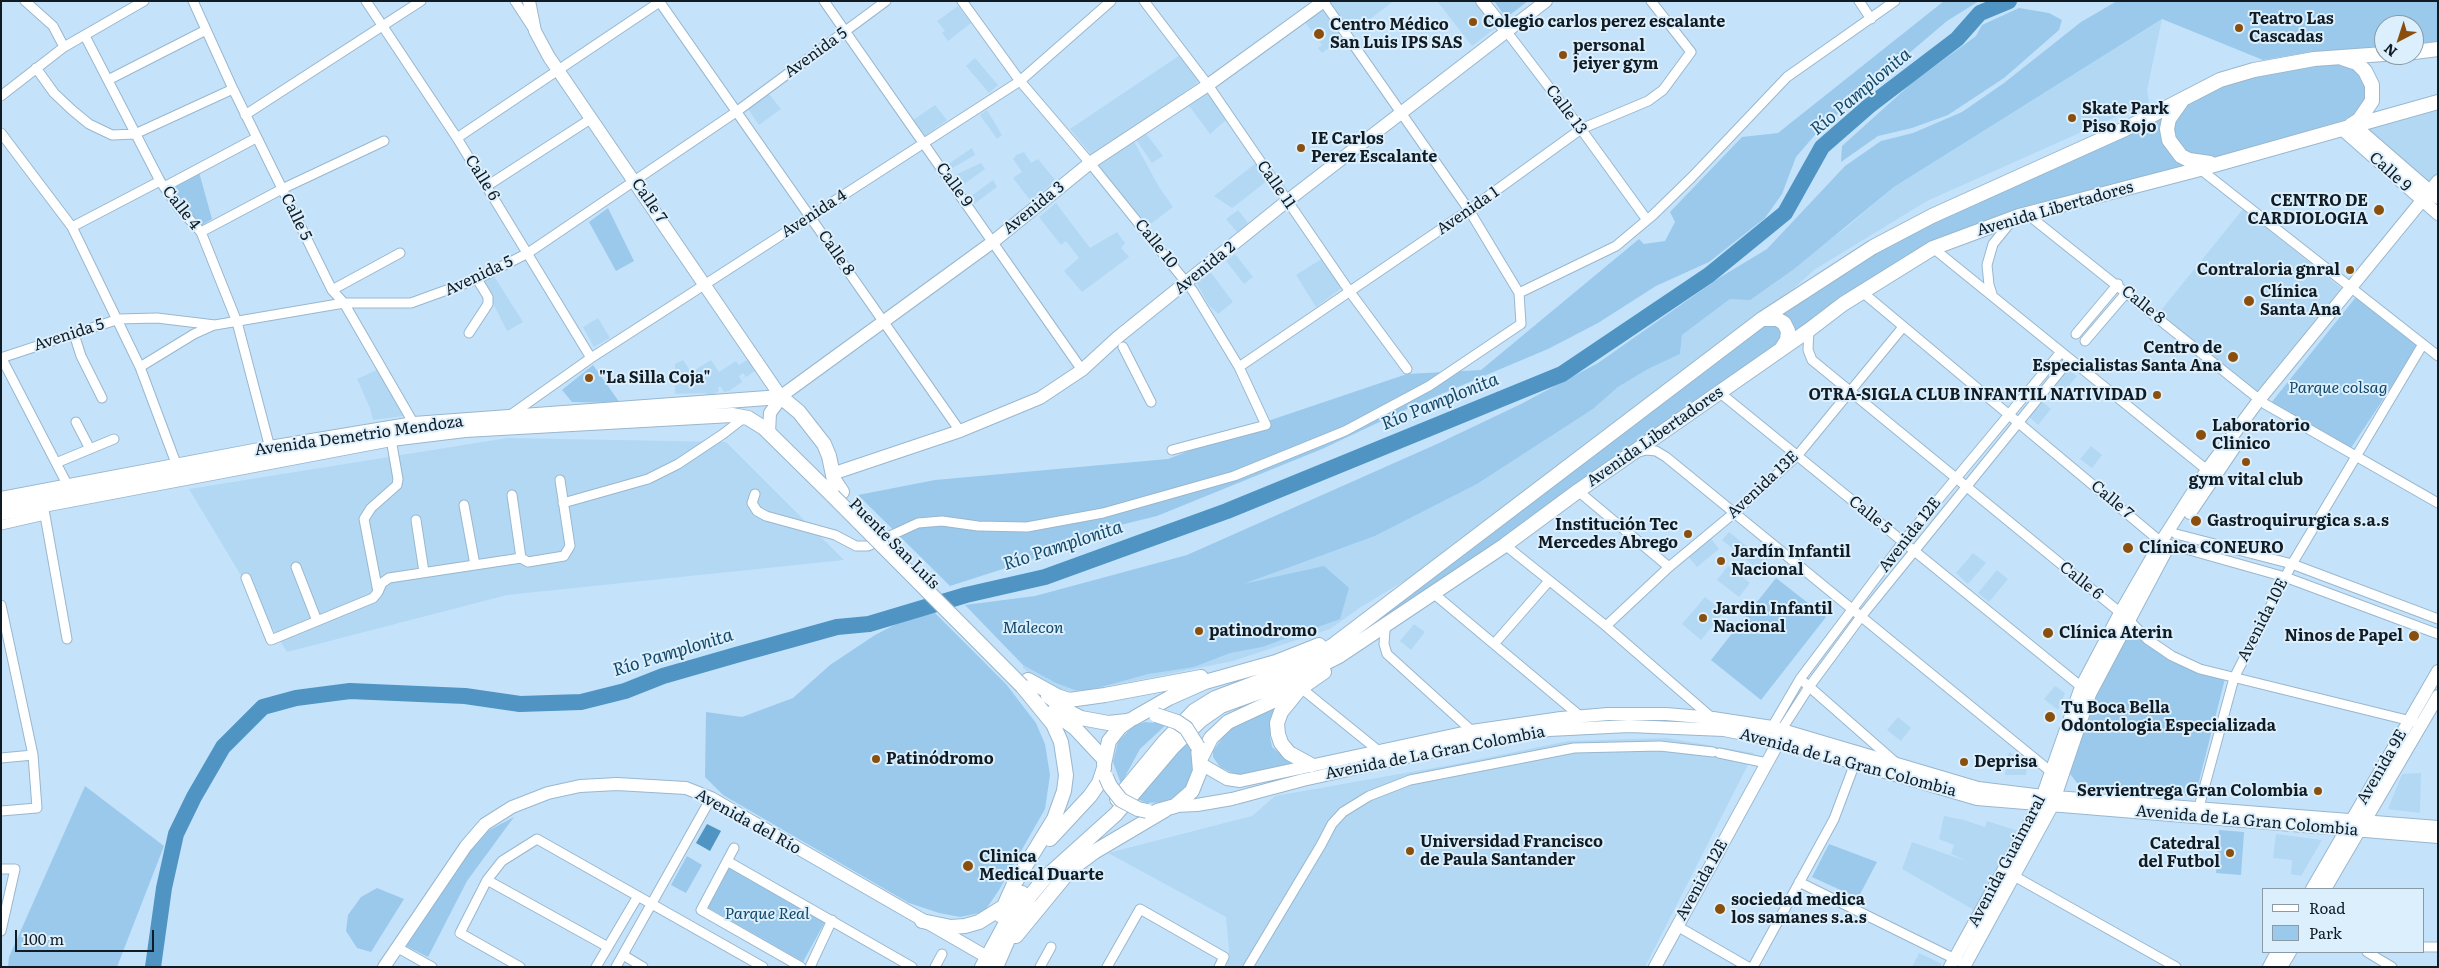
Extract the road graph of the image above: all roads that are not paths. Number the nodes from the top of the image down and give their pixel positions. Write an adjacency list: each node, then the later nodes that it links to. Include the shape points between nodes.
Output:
1 (25, 1): 27 (street, via 53,26)
2 (144, 1): 26 (street)
3 (193, 1): 22 (street, Calle 5)
4 (366, 1): 21 (street, Calle 6)
5 (421, 1): 21 (street)
6 (515, 1): 23 (street)
7 (529, 1): 23 (street, Calle 7)
8 (824, 1): 24 (street, Calle 9)
9 (886, 1): 24 (street, Avenida 5)
10 (962, 1): 35 (street, Calle 10)
11 (1111, 1): 35 (street, Avenida 4)
12 (1144, 1): 36 (street, Calle 11)
13 (1323, 1): 36 (street, Avenida 3); 42 (street)
14 (1482, 1): 25 (street, Calle 13)
15 (1546, 1): 25 (street, Avenida 2)
16 (1651, 1): 46 (street, Avenida 1, via 1691,52 1663,90 1648,101)
17 (1859, 1): 20 (street)
18 (1895, 1): 20 (street)
19 (660, 2): 33 (street); 41 (street, Calle 8)
20 (1871, 19): 65 (street, via 1787,76)
21 (384, 27): 43 (street); 50 (street, Calle 6)
22 (206, 30): 34 (street); 37 (street, Calle 5)
23 (535, 31): 33 (street, Calle 7)
24 (845, 32): 41 (street, Avenida 5); 52 (street, Calle 9)
25 (1507, 32): 42 (street, Avenida 2); 46 (street, Calle 13)
26 (85, 36): 27 (street); 34 (street, Calle 4)
27 (64, 47): 32 (street)
28 (2438, 49): 29 (main road)
29 (2424, 51)
30 (2374, 55): 31 (main road, Avenida Libertadores)
31 (2334, 57): 39 (main road, Avenida Libertadores, via 2254,70 2220,80); 45 (main road, via 2357,63 2372,85 2372,101 2359,120)
32 (36, 68): 38 (street); 48 (street, via 54,93 89,124 112,135)
33 (558, 70): 44 (street, Calle 7); 50 (street)
34 (108, 80): 48 (street, Calle 4)
35 (1020, 80): 52 (street, Avenida 4); 53 (street, Calle 10)
36 (1208, 84): 53 (street, Avenida 3); 61 (street, Calle 11)
37 (232, 89): 43 (street, Calle 5); 48 (street)
38 (1, 96)
39 (2185, 98): 54 (main road, via 2169,119 2169,140 2174,149 2189,160); 85 (main road, Avenida Libertadores, via 2125,129 1932,216 1873,247)
40 (2438, 102): 45 (main road, Avenida Libertadores)
41 (736, 112): 56 (street, Avenida 5); 64 (street, Calle 8)
42 (1400, 113): 61 (street, Avenida 2); 62 (street)
43 (245, 115): 49 (street, Calle 5)
44 (592, 118): 56 (street, Calle 7); 58 (street)
45 (2348, 128): 54 (main road, Avenida Libertadores); 60 (street, Calle 9)
46 (1581, 129): 62 (street, Avenida 1); 65 (street, Calle 13)
47 (1, 133): 66 (street)
48 (135, 134): 57 (street, Calle 4)
49 (256, 138): 57 (street); 59 (street, Calle 5)
50 (457, 138): 58 (street, Calle 6)
51 (384, 141): 59 (street)
52 (924, 143): 64 (street, Avenida 4); 68 (street, Calle 9)
53 (1090, 163): 68 (street, Avenida 3); 73 (street, Calle 10)
54 (2219, 164): 55 (main road, Avenida Libertadores)
55 (2200, 169): 63 (main road, Avenida Libertadores); 77 (street)
56 (635, 180): 71 (street, Avenida 5); 74 (street, Calle 7)
57 (162, 184): 66 (street); 67 (street, Calle 4)
58 (487, 186): 71 (street, Calle 6)
59 (282, 189): 67 (street); 76 (street, Calle 5)
60 (2433, 197): 77 (street, Avenida Guaimaral)
61 (1287, 201): 73 (street, Avenida 2); 79 (street, Calle 11)
62 (1470, 210): 79 (street, Avenida 1); 81 (street)
63 (2023, 215): 69 (main road, Avenida Libertadores); 75 (street, Calle 8); 82 (street, via 2005,227 1993,244 1987,265)
64 (810, 216): 74 (street, Avenida 4); 86 (street, Calle 8)
65 (1647, 220): 81 (street, via 1616,246)
66 (72, 227): 84 (street)
67 (201, 232): 87 (street, Calle 4)
68 (994, 241): 86 (street, Avenida 3); 106 (street, Calle 9)
69 (1933, 248): 78 (main road, Avenida Libertadores); 82 (street)
70 (400, 253): 76 (street)
71 (528, 253): 72 (street, Avenida 5); 101 (street, Calle 6)
72 (478, 279): 83 (street, Avenida 5, via 411,303); 91 (street, via 488,297 488,304)
73 (1187, 283): 104 (street, Calle 10); 106 (street, Avenida 2)
74 (704, 284): 101 (street, Avenida 4); 109 (street, Calle 7)
75 (2118, 284): 80 (street, Calle 8); 93 (street)
76 (332, 290): 83 (street, Calle 5)
77 (2352, 290): 95 (street); 112 (street, Avenida Guaimaral)
78 (1861, 291): 89 (street, Calle 7); 90 (main road, Avenida Libertadores)
79 (1350, 292): 104 (street, Avenida 1); 105 (street, Calle 11)
80 (2127, 292): 94 (street); 112 (street, Calle 8)
81 (1519, 293): 138 (street, via 1521,324 1429,386 1374,417 1234,476 1103,513 1026,527 978,526 942,520 924,522 868,546 856,546 835,535 757,511 752,503)
82 (1993, 297): 98 (street)
83 (344, 303): 87 (street, Avenida 5); 118 (street, Calle 5)
84 (119, 319): 88 (street, Avenida 5, via 157,318); 92 (street, Avenida 5); 103 (street)
85 (1762, 319): 97 (main road, via 1777,319 1784,323 1788,340); 167 (main road, Avenida Libertadores)
86 (884, 321): 109 (street, Avenida 3); 119 (street, Calle 8)
87 (237, 322): 88 (street, Avenida 5); 123 (street, Calle 4)
88 (215, 325): 103 (street)
89 (1903, 327): 107 (street, Avenida 13E); 113 (street, Calle 7)
90 (1809, 330): 97 (main road, Avenida Libertadores); 107 (street, Calle 6, via 1808,350 1812,360)
91 (469, 333)
92 (74, 334): 100 (street, Avenida 5); 110 (street, via 90,377)
93 (2076, 334)
94 (2085, 341)
95 (2423, 344): 99 (street); 128 (street, Avenida 10E)
96 (1123, 347): 111 (street)
97 (1782, 348): 108 (main road, Avenida Libertadores)
98 (2061, 352): 102 (street); 113 (street, Avenida 12E)
99 (2438, 356)
100 (1, 357): 129 (street)
101 (591, 358): 114 (street, Avenida 4)
102 (2070, 359): 117 (street, Avenida 12E); 131 (street)
103 (140, 367): 130 (street)
104 (1239, 367): 125 (street, Calle 10, via 1266,425)
105 (1407, 369)
106 (1082, 370): 119 (street, Avenida 2, via 1040,398)
107 (1850, 389): 127 (street, Avenida 13E); 133 (street, Calle 6)
108 (1719, 392): 126 (main road, Avenida Libertadores); 127 (street, Calle 5)
109 (780, 397): 114 (main road, Avenida Demetrio Mendoza); 120 (street, Avenida 3, via 770,413); 132 (main road, Puente San Luís, via 799,412 824,444)
110 (102, 398)
111 (1151, 402)
112 (2262, 402): 128 (street, Calle 8); 131 (street, Avenida Guaimaral); 150 (street, Avenida Guaimaral)
113 (2009, 415): 117 (street, Calle 7); 133 (street, Avenida 12E)
114 (508, 416): 118 (main road, Avenida Demetrio Mendoza)
115 (745, 417): 120 (main road); 122 (main road, Avenida Demetrio Mendoza, via 732,415 500,428); 142 (street, via 678,464 648,479)
116 (76, 422): 124 (street)
117 (2018, 422): 136 (street, Avenida 12E); 150 (street, Calle 7)
118 (414, 424): 123 (main road, Avenida Demetrio Mendoza)
119 (960, 431): 132 (street, Avenida 2)
120 (769, 433): 139 (main road, Puente San Luís)
121 (114, 439): 124 (street)
122 (391, 439): 145 (main road, Avenida Demetrio Mendoza); 163 (street, via 397,485 370,508 364,519)
123 (270, 448): 130 (main road, Avenida Demetrio Mendoza)
124 (90, 449): 129 (street)
125 (1172, 450)
126 (1629, 455): 137 (main road, Avenida Libertadores); 147 (street, via 1656,451)
127 (1797, 456): 147 (street, Avenida 13E); 151 (street, Calle 5)
128 (2357, 456): 143 (street, Calle 8); 155 (street, Avenida 10E)
129 (56, 463): 135 (street)
130 (177, 466): 135 (main road, Avenida Demetrio Mendoza)
131 (2207, 470): 150 (street, Avenida Guaimaral)
132 (832, 474): 139 (main road, Puente San Luís)
133 (1955, 478): 136 (street, Calle 6); 151 (street, Avenida 12E)
134 (560, 480): 142 (street)
135 (68, 486): 141 (main road, Avenida Demetrio Mendoza)
136 (1965, 486): 153 (street, Avenida 12E); 168 (street, Calle 6)
137 (1578, 491): 152 (main road, Avenida Libertadores); 158 (street)
138 (755, 494)
139 (838, 494): 182 (main road, Puente San Luís, bridge)
140 (512, 495): 154 (street)
141 (1, 499)
142 (563, 503): 154 (street, via 570,546 568,552 564,556 528,562)
143 (2438, 503)
144 (464, 505): 156 (street)
145 (44, 510): 146 (main road, Avenida Demetrio Mendoza); 149 (street); 175 (street)
146 (1, 512)
147 (1734, 513): 158 (street, Avenida 13E); 166 (street)
148 (416, 520): 159 (street)
149 (1, 525)
150 (2169, 540): 155 (street, Calle 7); 160 (street, Calle 7); 168 (street, Avenida Guaimaral)
151 (1904, 542): 153 (street, Calle 5); 166 (street, Avenida 12E)
152 (1504, 545): 162 (street); 164 (main road, Avenida Libertadores)
153 (1914, 551): 169 (street, Avenida 12E); 185 (street, Calle 5)
154 (522, 558): 156 (street)
155 (2292, 564): 160 (street, Avenida 10E); 170 (street, Calle 7)
156 (475, 565): 159 (street)
157 (296, 567): 171 (street)
158 (1669, 567): 173 (street, Avenida 13E)
159 (424, 572): 163 (street, via 389,578)
160 (2285, 577): 174 (street, Calle 7); 180 (street, Avenida 10E)
161 (246, 578): 171 (street, via 271,640)
162 (1549, 581): 173 (street); 176 (street)
163 (378, 592): 171 (street, via 372,598)
164 (1433, 593): 172 (main road, Avenida Libertadores); 176 (street)
165 (1, 605): 195 (street)
166 (1851, 610): 169 (street); 181 (street, Avenida 12E)
167 (1375, 614): 178 (main road, via 1307,652); 228 (main road, Avenida Libertadores, via 1305,663 1215,698 1194,711 1171,733 1110,807 1038,872 1023,891)
168 (2124, 616): 180 (street, Calle 6, via 2147,639 2172,656 2200,670); 185 (street, Avenida Guaimaral)
169 (1860, 618): 183 (street, Avenida 12E); 203 (street)
170 (2438, 619)
171 (316, 621)
172 (1388, 622): 177 (main road, Avenida Libertadores); 192 (street, via 1384,644 1387,654)
173 (1606, 626): 188 (street)
174 (2438, 634)
175 (67, 639)
176 (1494, 644): 187 (street)
177 (1338, 656): 184 (main road, via 1324,672); 228 (main road, Avenida Libertadores, via 1287,682 1221,706 1201,720 1173,747 1116,814 1045,878)
178 (1242, 670): 182 (main road, via 1069,700); 189 (main road, via 1186,690)
179 (2438, 671): 190 (street, Avenida 9E)
180 (2234, 678): 190 (street, Calle 6); 206 (street, Avenida 10E)
181 (1800, 679): 183 (street); 193 (street, Avenida 12E)
182 (1025, 683): 189 (main road, via 1082,718 1108,723); 202 (main road, via 1075,728); 213 (main road, via 1053,724 1061,742 1066,772 1060,807)
183 (1809, 687): 193 (street, Avenida 12E); 200 (street)
184 (1301, 688): 194 (street); 196 (main road, via 1228,722); 201 (main road, via 1281,712 1278,734 1289,754)
185 (2086, 690): 203 (street, Avenida Guaimaral); 205 (street, Avenida Guaimaral)
186 (2438, 696): 191 (street, Avenida 9E)
187 (1580, 716): 188 (street, Avenida de La Gran Colombia, via 1666,714); 192 (street, Avenida de La Gran Colombia)
188 (1712, 718): 193 (street, Avenida de La Gran Colombia)
189 (1131, 720): 196 (main road, bridge, via 1156,715 1177,722 1193,737); 202 (main road, via 1109,741)
190 (2409, 721): 191 (street, Calle 6); 209 (street, Avenida 9E)
191 (2422, 725): 209 (street, Avenida 9E)
192 (1472, 731): 194 (street, Avenida de La Gran Colombia)
193 (1778, 732): 198 (street, Avenida 12E); 199 (street, Avenida de La Gran Colombia); 200 (street, Avenida de La Gran Colombia); 207 (street, Avenida de La Gran Colombia, via 1629,726 1549,730 1475,742 1322,775 1232,799)
194 (1380, 752): 201 (street, Avenida de La Gran Colombia)
195 (33, 755): 197 (street); 208 (street, via 37,808)
196 (1200, 756): 201 (street, Avenida de La Gran Colombia, via 1227,779 1240,781); 207 (main road, via 1197,782 1192,791)
197 (1, 758)
198 (1767, 763): 227 (street, Avenida 12E); 255 (street, via 1716,752 1660,746 1574,748 1410,780 1369,796 1343,812 1332,824)
199 (1855, 763): 205 (street, Avenida de La Gran Colombia, via 1977,799); 218 (street, via 1834,819)
200 (1897, 763): 205 (street, Avenida de La Gran Colombia, via 1978,788)
201 (1310, 765)
202 (1105, 768): 207 (main road, bridge, via 1110,786 1129,805 1147,811); 213 (main road, via 1090,796)
203 (2050, 771): 205 (street, Avenida Guaimaral)
204 (711, 798): 222 (street); 225 (street, Avenida del Río); 232 (street, Avenida del Río, via 686,788 617,784 580,786 548,793 512,807 484,824 466,846)
205 (2047, 801): 206 (street, Avenida de La Gran Colombia); 209 (street, Avenida de La Gran Colombia, via 2098,808); 216 (street, Avenida Guaimaral); 240 (street, Avenida Guaimaral)
206 (2199, 807): 209 (street, Avenida de La Gran Colombia)
207 (1170, 808): 228 (main road, via 1071,869)
208 (1, 811)
209 (2355, 824): 210 (street, Avenida de La Gran Colombia); 211 (street, Avenida de La Gran Colombia); 219 (street, Avenida 9E); 220 (street, Avenida 9E)
210 (2438, 827)
211 (2438, 837)
212 (734, 848): 214 (street)
213 (1032, 858): 223 (main road)
214 (727, 861): 224 (street); 248 (street, via 701,910)
215 (1, 869): 226 (street, via 15,868)
216 (2014, 876): 240 (street, Avenida Guaimaral); 259 (street)
217 (487, 880): 221 (street, via 502,861 537,839); 233 (street); 243 (street, via 460,933)
218 (1799, 882): 240 (street); 258 (street)
219 (2313, 888)
220 (2325, 888)
221 (638, 896): 222 (street); 233 (street)
222 (651, 904): 238 (street); 247 (street)
223 (1003, 907): 225 (main road, via 979,922 965,926 943,927); 228 (main road)
224 (832, 920): 249 (street); 250 (street)
225 (922, 921): 239 (street, Avenida del Río)
226 (2, 926)
227 (1677, 926): 256 (street, Avenida 12E); 257 (street)
228 (1000, 945): 239 (main road, Avenida Libertadores)
229 (2424, 946): 231 (street)
230 (1051, 947): 252 (street)
231 (2438, 947)
232 (398, 948): 241 (street, Avenida del Río); 242 (street)
233 (608, 948): 244 (street)
234 (2276, 953): 260 (street)
235 (2289, 953): 261 (street)
236 (2369, 953): 262 (street)
237 (942, 954): 251 (street)
238 (623, 955): 245 (street); 246 (street)
239 (988, 964)
240 (1958, 964)
241 (384, 967)
242 (432, 967)
243 (520, 967)
244 (596, 967)
245 (616, 967)
246 (643, 967)
247 (763, 967)
248 (801, 967)
249 (810, 967)
250 (912, 967)
251 (935, 967)
252 (1040, 967)
253 (1107, 967): 254 (street, via 1140,910 1224,957)
254 (1219, 967)
255 (1248, 967)
256 (1655, 967)
257 (1748, 967)
258 (1753, 967)
259 (2176, 967)
260 (2268, 967)
261 (2281, 967)
262 (2392, 967)

